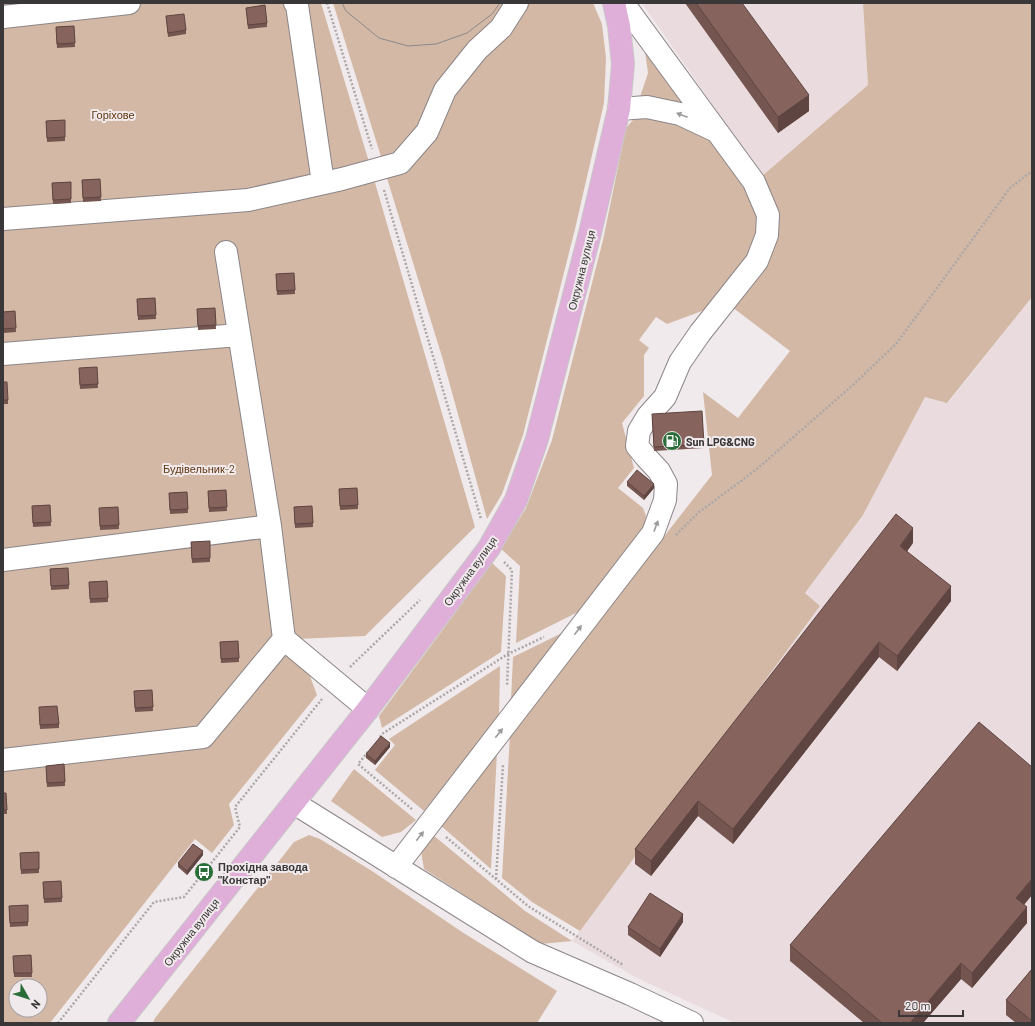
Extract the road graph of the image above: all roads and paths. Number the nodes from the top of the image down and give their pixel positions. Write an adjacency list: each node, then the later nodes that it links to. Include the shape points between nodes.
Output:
1 (129, 3): 7 (lane)
2 (295, 3): 12 (lane)
3 (327, 3): 10 (path)
4 (517, 3): 10 (lane, via 501,28 477,50 446,90 427,132 400,163)
5 (614, 3): 8 (main road, Окружна вулиця, via 623,64)
6 (623, 3): 9 (lane)
7 (3, 17)
8 (619, 109): 9 (lane, one-way to 8, via 680,114 647,107); 19 (main road, Окружна вулиця, via 537,439 516,500)
9 (717, 132): 30 (lane, one-way to 9, via 653,533 665,500 666,484 659,471 637,446 639,431 665,397 684,356 757,261 767,235 768,215 754,182)
10 (378, 169): 12 (lane); 19 (path)
11 (1032, 171): 18 (path, via 1010,188 896,344 757,469 698,512)
12 (323, 183): 13 (lane, via 248,200)
13 (3, 219)
14 (226, 252): 15 (lane)
15 (239, 335): 16 (lane); 17 (lane)
16 (3, 354)
17 (270, 526): 20 (lane); 23 (lane)
18 (673, 538)
19 (489, 548): 25 (main road, Окружна вулиця)
20 (3, 560)
21 (420, 600): 24 (path)
22 (548, 636): 26 (path, via 508,654)
23 (284, 639): 24 (lane); 28 (lane, via 203,737)
24 (336, 682): 25 (lane); 33 (path, via 235,807 240,827 184,897 154,902)
25 (368, 709): 29 (main road, Окружна вулиця)
26 (379, 738)
27 (372, 747): 30 (path, via 358,764)
28 (3, 760)
29 (294, 803): 31 (lane); 34 (main road, Окружна вулиця)
30 (430, 824): 31 (lane, one-way to 30); 32 (path, via 528,906 630,970)
31 (396, 867): 32 (lane, via 533,952)
32 (630, 994): 35 (lane)
33 (58, 1023)
34 (119, 1023)
35 (692, 1023)

